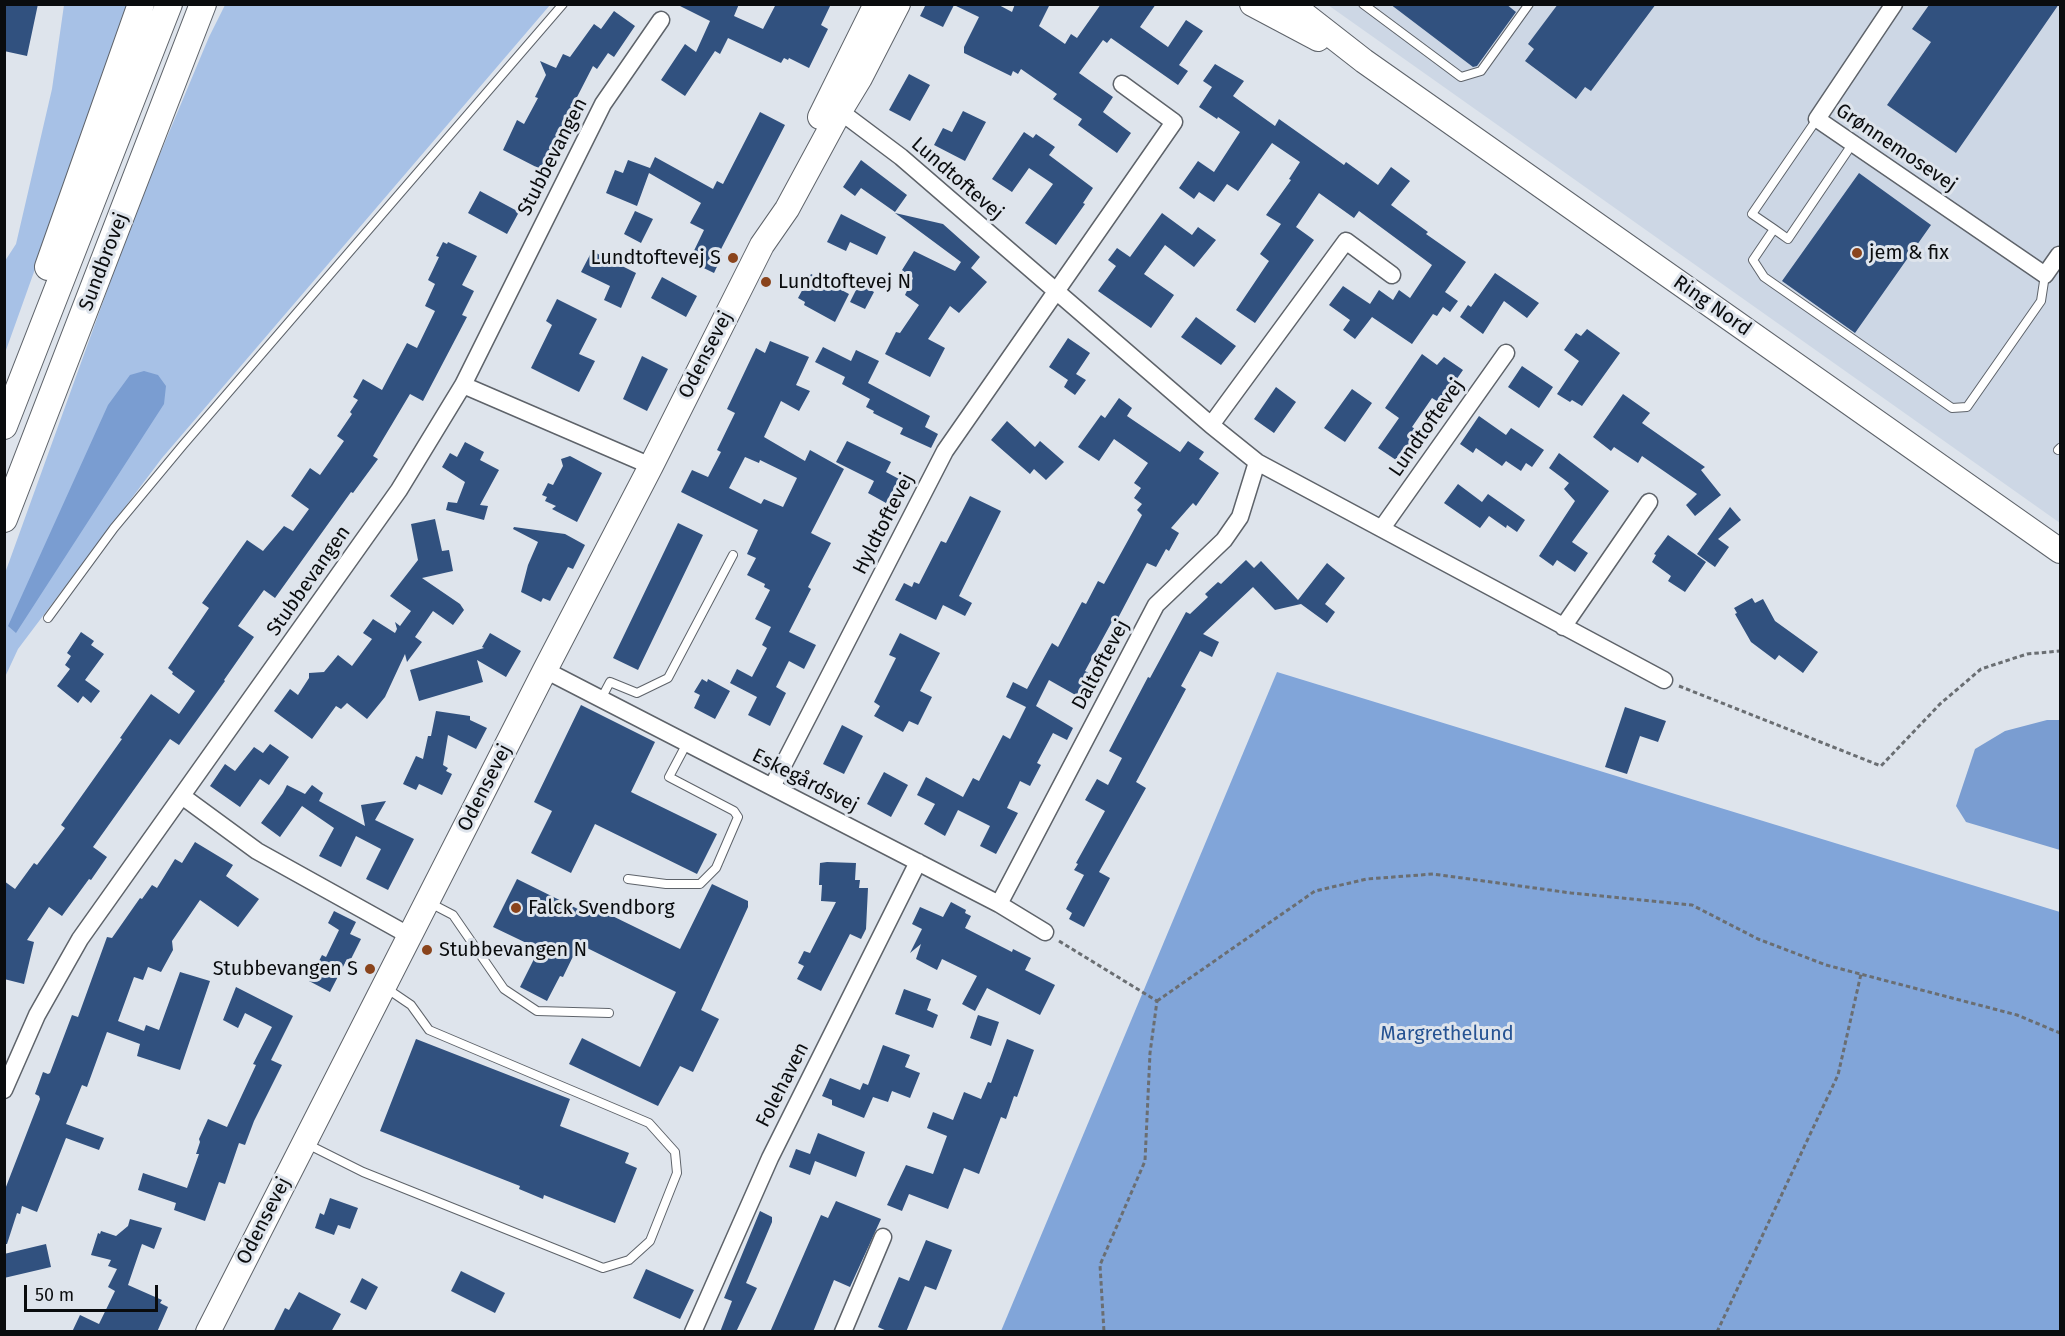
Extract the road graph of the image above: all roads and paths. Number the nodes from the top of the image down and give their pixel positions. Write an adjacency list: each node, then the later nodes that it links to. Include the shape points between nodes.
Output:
1 (141, 4): 24 (main road)
2 (169, 4): 26 (main road, Sundbrovej)
3 (563, 4): 34 (lane, via 183,445 114,528)
4 (1252, 4): 12 (street, Ring Nord)
5 (1291, 4): 12 (street, Ring Nord)
6 (1363, 4): 7 (lane, via 1461,76 1481,71)
7 (1529, 4)
8 (1894, 4): 15 (street, Grønnemosevej)
9 (890, 8): 14 (street, Odensevej, via 860,78)
10 (203, 9): 30 (main road, Sundbrovej)
11 (661, 20): 23 (street, Stubbevangen, via 603,104)
12 (1364, 61): 32 (street, Ring Nord)
13 (1122, 84): 21 (street, via 1174,122)
14 (833, 107): 21 (street, Lundtoftevej, via 901,157); 28 (street, Odensevej, via 787,208 762,245)
15 (1817, 119): 16 (street, Grønnemosevej); 17 (lane, via 1752,214)
16 (1853, 144): 17 (lane, via 1788,239); 20 (street, Grønnemosevej)
17 (1774, 229): 20 (lane, via 1753,260 1764,277 1952,408 1967,406 1981,387 2041,301)
18 (2061, 256): 20 (street)
19 (1392, 275): 25 (street, via 1346,241)
20 (2045, 275)
21 (1055, 292): 25 (street, Lundtoftevej); 41 (street, Hyldtoftevej, via 945,451)
22 (1506, 353): 31 (street, Lundtoftevej)
23 (463, 385): 28 (street); 42 (street, Stubbevangen, via 399,490)
24 (4, 396)
25 (1210, 425): 27 (street, Lundtoftevej)
26 (4, 426)
27 (1257, 462): 31 (street, Lundtoftevej); 46 (street, Daltoftevej, via 1240,517 1224,540 1156,605)
28 (651, 466): 37 (street, Odensevej)
29 (1649, 502): 35 (street)
30 (4, 519)
31 (1382, 528): 35 (street, Lundtoftevej)
32 (2061, 551)
33 (733, 555): 39 (lane, via 668,678 637,693 610,682)
34 (48, 618)
35 (1563, 627): 38 (street, Lundtoftevej)
36 (2061, 651): 38 (path, via 2027,654 1981,669 1940,704 1881,766)
37 (545, 669): 39 (street, Eskegårdsvej); 45 (street, Odensevej)
38 (1664, 680)
39 (601, 699): 40 (street, Eskegårdsvej)
40 (687, 743): 41 (street, Eskegårdsvej); 44 (lane, via 669,777 734,811 738,817 716,868 700,884)
41 (772, 787): 43 (street, Eskegårdsvej)
42 (182, 796): 48 (street, via 257,851); 54 (street, Stubbevangen, via 80,939 37,1015)
43 (918, 862): 46 (street, Eskegårdsvej); 58 (street, Folehaven, via 770,1158)
44 (628, 879)
45 (427, 901): 48 (street, Odensevej); 52 (lane, via 453,915 504,989 537,1011)
46 (999, 904): 47 (street, Eskegårdsvej)
47 (1045, 932): 51 (path)
48 (410, 936): 50 (street, Odensevej)
49 (1861, 974): 51 (path, via 1758,939 1692,905 1433,874 1367,879 1315,891); 53 (path, via 2017,1015); 61 (path, via 1838,1075)
50 (384, 987): 55 (street, Odensevej); 55 (lane, via 411,1005 429,1030 649,1123 675,1152 677,1173 650,1241 629,1260 603,1268 363,1172)
51 (1157, 1001): 60 (path, via 1150,1053 1145,1161 1100,1265)
52 (609, 1013)
53 (2061, 1033)
54 (4, 1090)
55 (304, 1142): 57 (street, Odensevej)
56 (883, 1237): 59 (street)
57 (208, 1332)
58 (693, 1332)
59 (843, 1332)
60 (1104, 1332)
61 (1717, 1332)

